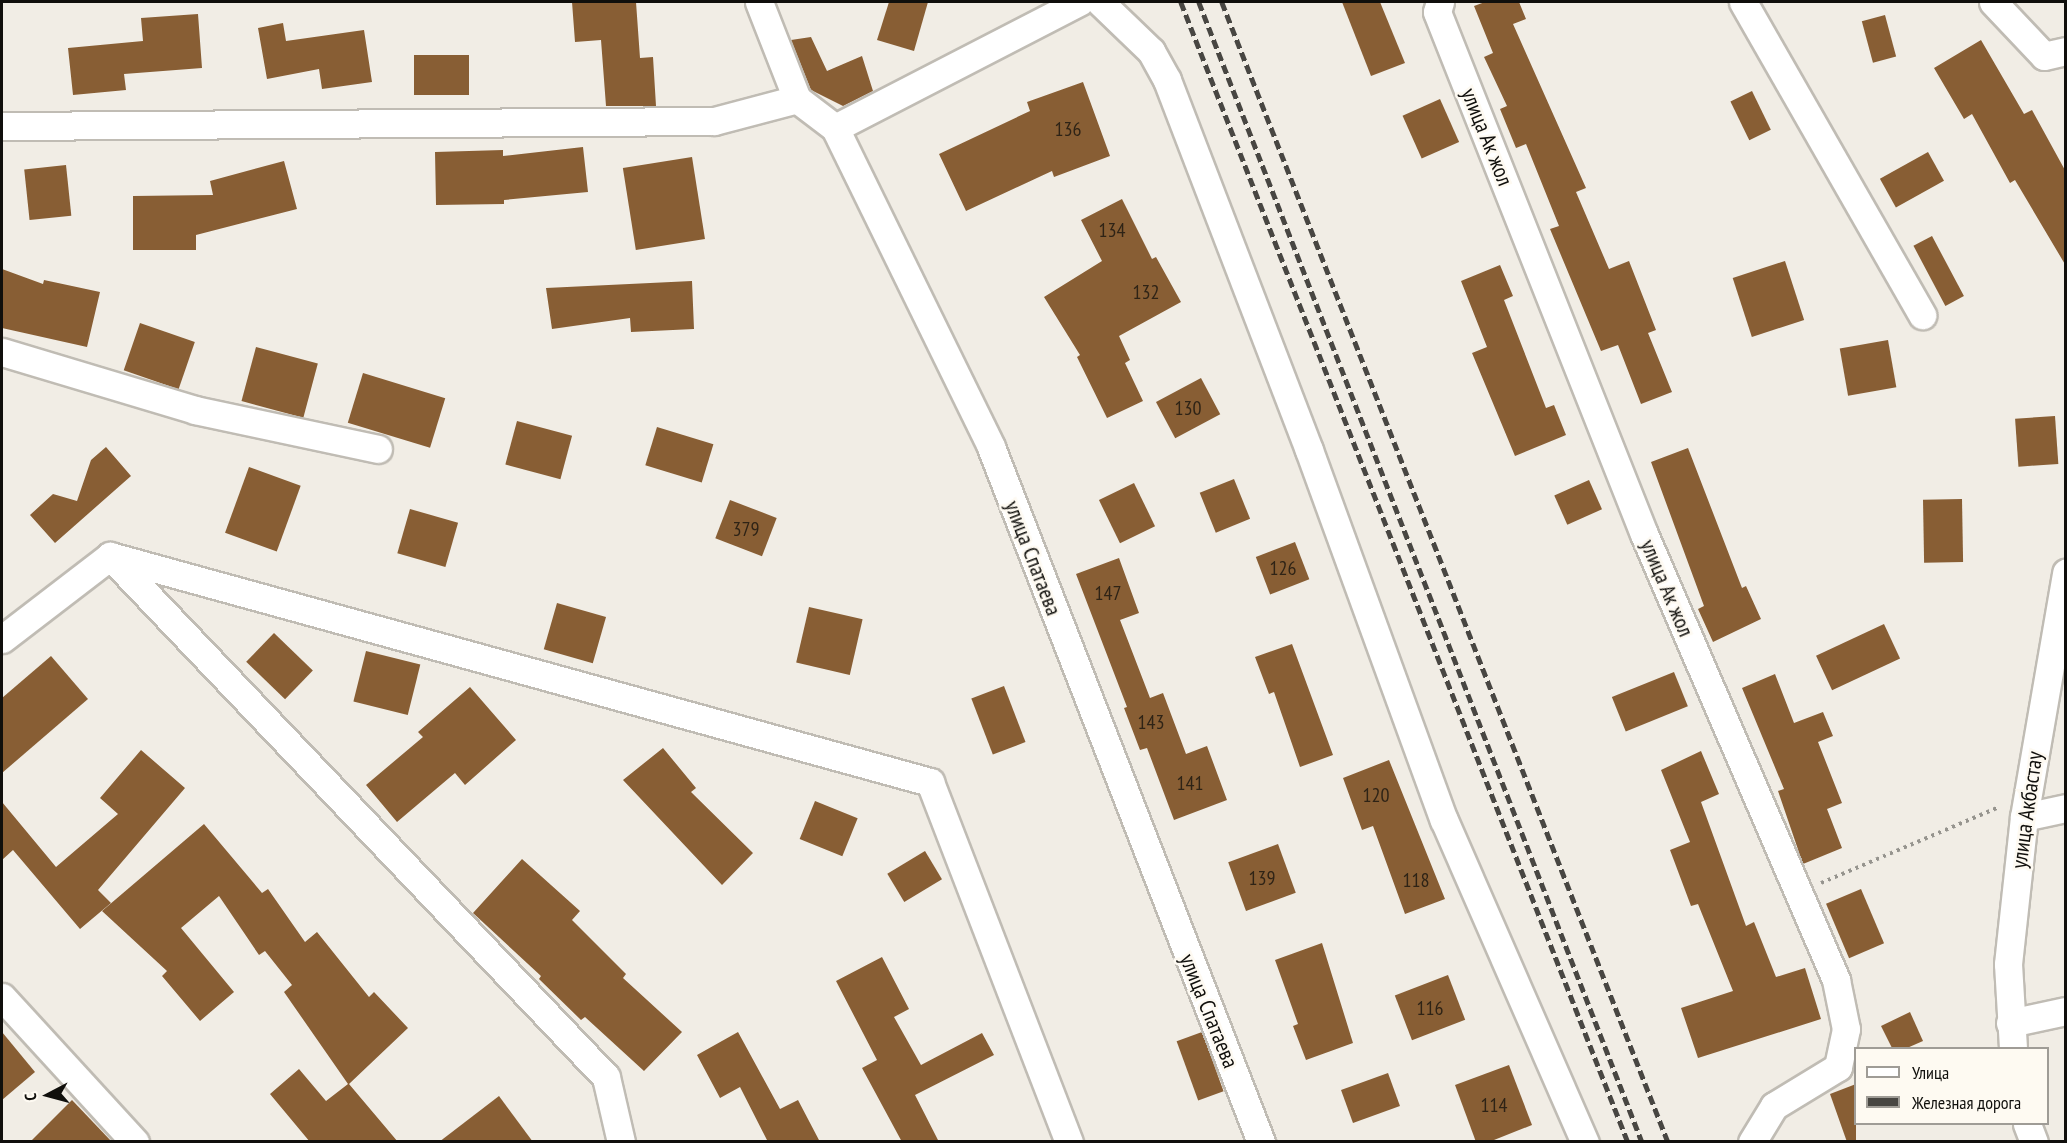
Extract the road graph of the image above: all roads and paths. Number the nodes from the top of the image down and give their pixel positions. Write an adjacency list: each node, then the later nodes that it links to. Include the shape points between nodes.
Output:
1 (759, 2): 8 (street)
2 (1078, 2): 10 (street)
3 (1100, 2): 29 (street, via 1151,51 1167,80 1309,450 1444,820)
4 (1440, 2): 20 (street, улица Ак жол, via 1437,12 1644,534)
5 (1743, 2): 11 (street)
6 (1993, 2): 7 (street, via 2044,56)
7 (2066, 51)
8 (796, 99): 9 (street, via 714,121); 10 (street, улица Спатаева)
9 (2, 126)
10 (835, 128): 28 (street, улица Спатаева, via 991,447)
11 (1922, 315)
12 (2, 352): 13 (street, via 195,410)
13 (378, 449)
14 (110, 556): 17 (street); 26 (street, via 606,1077); 27 (street, via 930,782)
15 (2066, 573): 16 (street, улица Акбастау)
16 (2063, 599): 18 (street, улица Акбастау)
17 (2, 639)
18 (2026, 806): 19 (street); 20 (path); 23 (street, улица Акбастау, via 2008,964)
19 (2066, 808)
20 (1799, 894): 30 (street, улица Ак жол, via 1836,980 1846,1029 1838,1067 1774,1106)
21 (2, 997): 25 (street)
22 (2066, 1011): 23 (street)
23 (2011, 1036)
24 (2027, 1125): 31 (street)
25 (135, 1142)
26 (621, 1142)
27 (1069, 1142)
28 (1261, 1142)
29 (1585, 1142)
30 (1752, 1142)
31 (2034, 1142)

